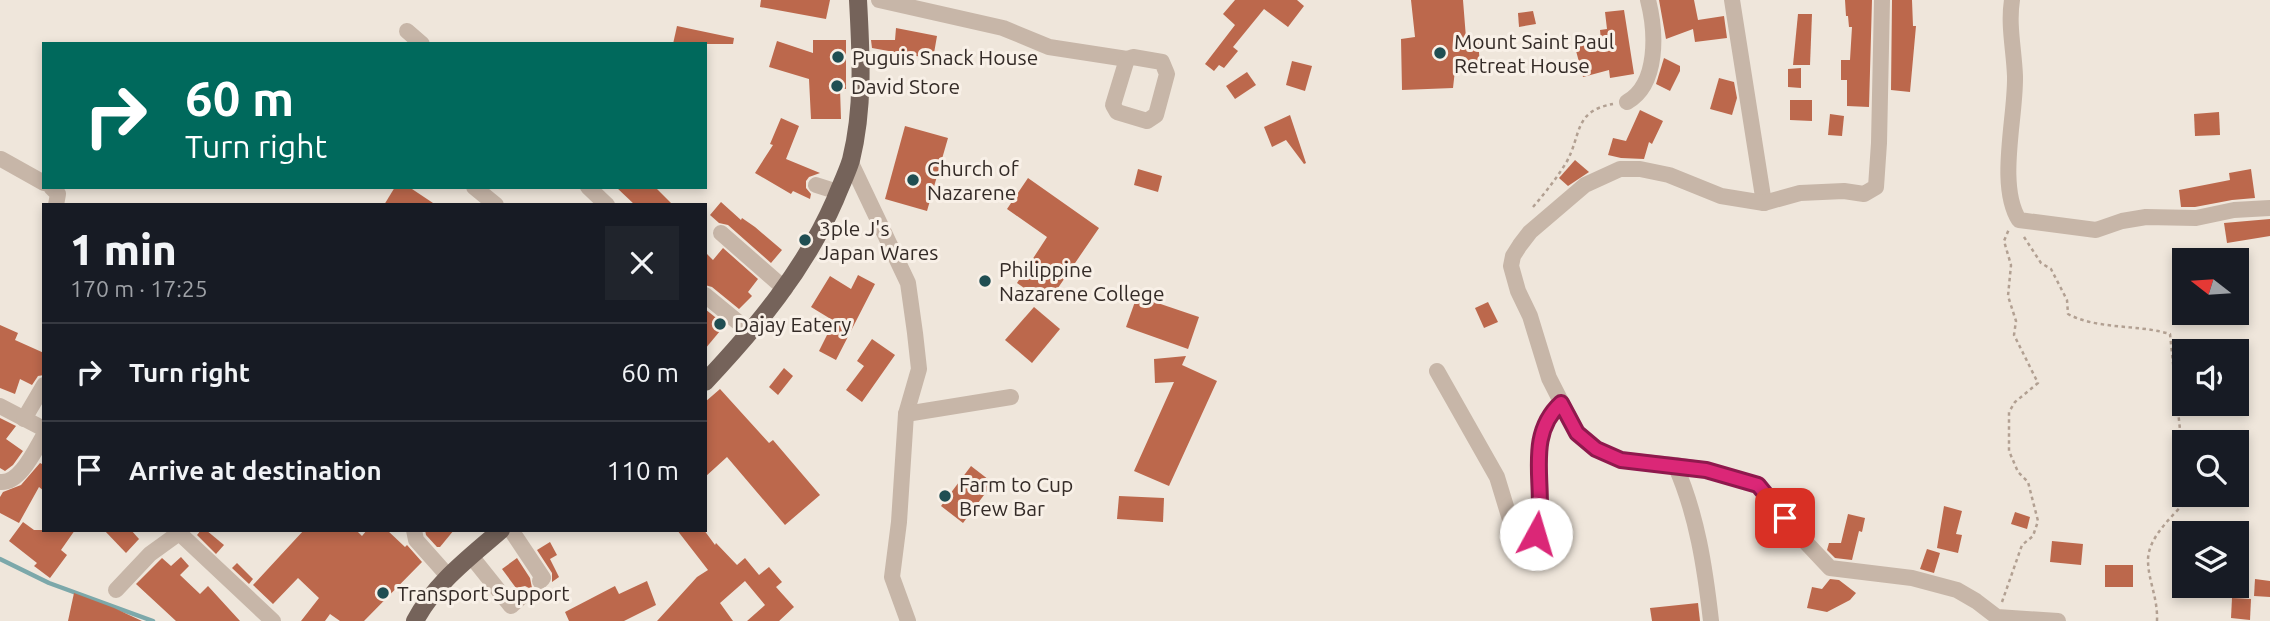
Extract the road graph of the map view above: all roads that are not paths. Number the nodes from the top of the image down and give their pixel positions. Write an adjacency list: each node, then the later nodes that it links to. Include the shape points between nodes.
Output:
1 (858, 0): 12 (main road, via 861,76)
2 (879, 0): 9 (street, via 1003,28 1049,47)
3 (1648, 0): 10 (street, via 1654,40 1650,66 1637,96)
4 (1732, 0): 20 (street)
5 (1882, 0): 20 (street, via 1876,187 1864,194 1800,193)
6 (2012, 0): 21 (street, via 2015,76 2008,190 2019,220 2096,230 2146,217 2196,218)
7 (407, 31): 8 (street)
8 (420, 42)
9 (1127, 59)
10 (1627, 102)
11 (1, 159): 13 (street)
12 (850, 161): 17 (main road); 32 (street, via 908,283 919,369)
13 (42, 182)
14 (816, 185): 17 (street)
15 (476, 189): 18 (street)
16 (590, 189): 19 (street)
17 (838, 192): 23 (main road, via 816,240)
18 (494, 203)
19 (605, 203)
20 (1764, 204): 30 (street, via 1721,196 1669,175 1620,169 1585,185 1530,232 1511,266)
21 (2270, 208)
22 (721, 233): 23 (street)
23 (785, 289): 25 (main road)
24 (707, 297): 25 (street)
25 (750, 332): 27 (main road)
26 (1437, 371): 30 (street, via 1497,477 1512,526 1529,540 1540,520 1540,436 1550,413)
27 (707, 378)
28 (42, 388): 33 (street)
29 (1011, 397): 32 (street)
30 (1561, 403): 36 (street, via 1577,433 1596,449 1621,460)
31 (0, 406): 33 (street)
32 (906, 415): 50 (street, via 892,576)
33 (24, 419): 34 (street)
34 (42, 428)
35 (42, 438): 37 (street, via 18,473)
36 (1675, 465): 51 (street, via 1705,568); 52 (street, via 1758,485 1830,568 1912,578 1956,590 1997,617)
37 (0, 482)
38 (177, 532): 46 (street)
39 (179, 532): 48 (street)
40 (414, 532): 44 (street, via 416,540)
41 (499, 532): 43 (main road)
42 (513, 532): 45 (street, via 543,578)
43 (471, 556): 44 (main road); 47 (street, via 511,607)
44 (448, 576): 49 (main road)
45 (540, 581)
46 (117, 590)
47 (523, 596)
48 (273, 621)
49 (415, 621)
50 (908, 621)
51 (1711, 621)
52 (2058, 621)

